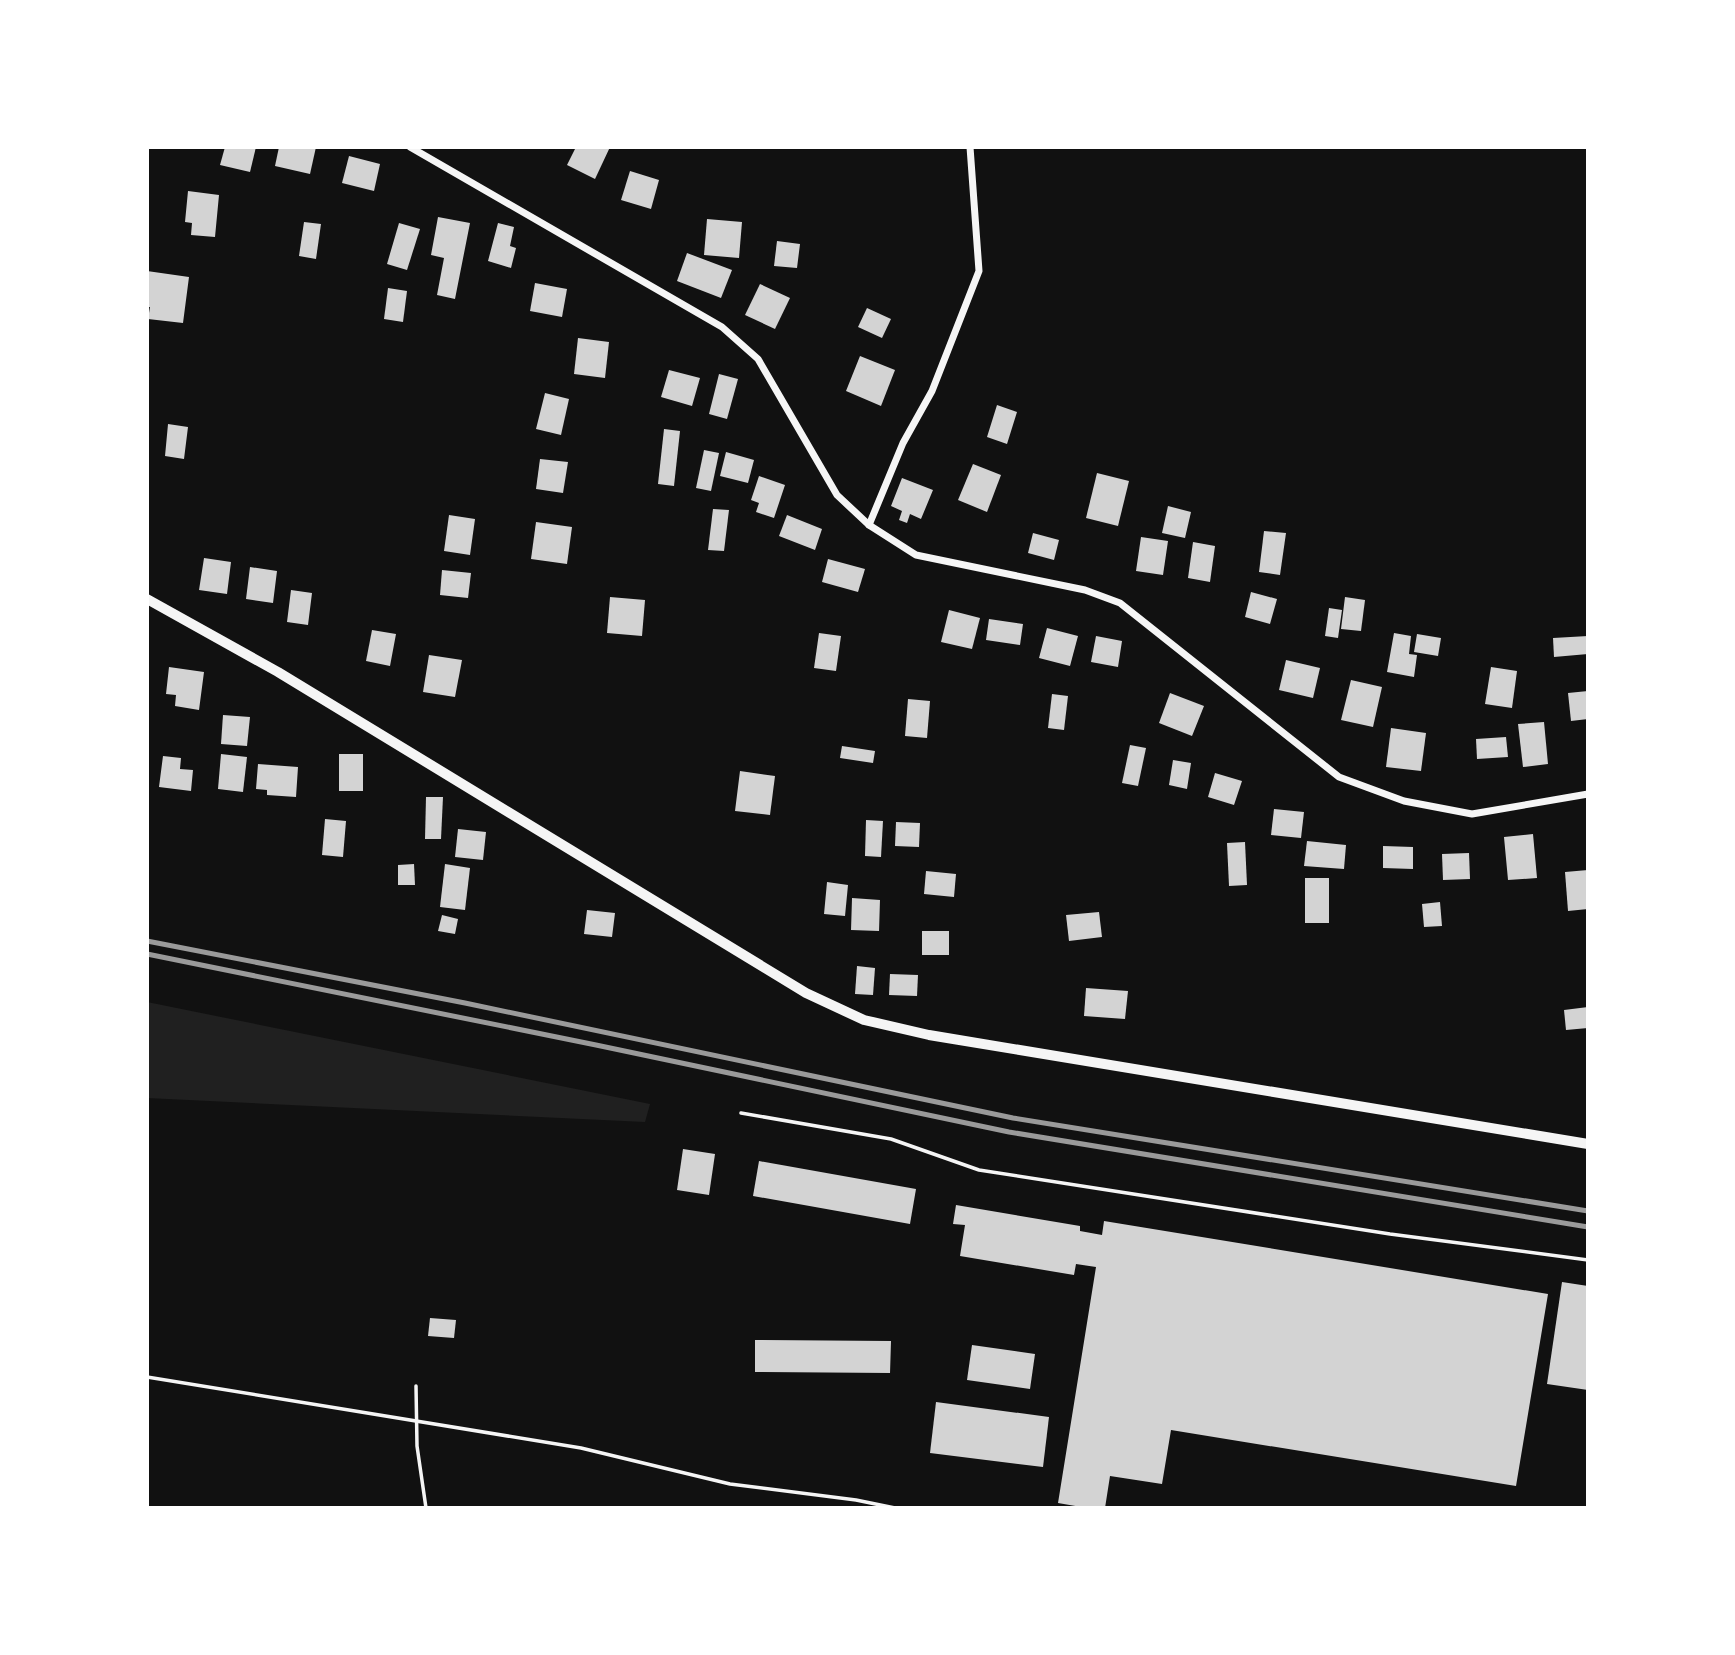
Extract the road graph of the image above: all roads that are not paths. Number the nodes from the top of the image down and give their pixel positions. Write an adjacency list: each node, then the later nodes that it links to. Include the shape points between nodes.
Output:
1 (410, 147): 3 (street, via 722,327 758,359 838,495)
2 (970, 147): 3 (street, via 979,271 932,391 903,443)
3 (869, 525): 5 (street, via 916,555 1085,590 1120,604 1339,777 1404,801 1472,814)
4 (147, 600): 7 (street, via 278,671 806,993 864,1020 929,1035)
5 (1588, 794)
6 (741, 1113): 8 (lane, via 891,1139 979,1170)
7 (1588, 1144)
8 (1588, 1260)
9 (147, 1377): 11 (lane)
10 (416, 1386): 11 (lane)
11 (416, 1421): 12 (lane); 13 (lane, via 582,1448 730,1484)
12 (426, 1508)
13 (895, 1508)

